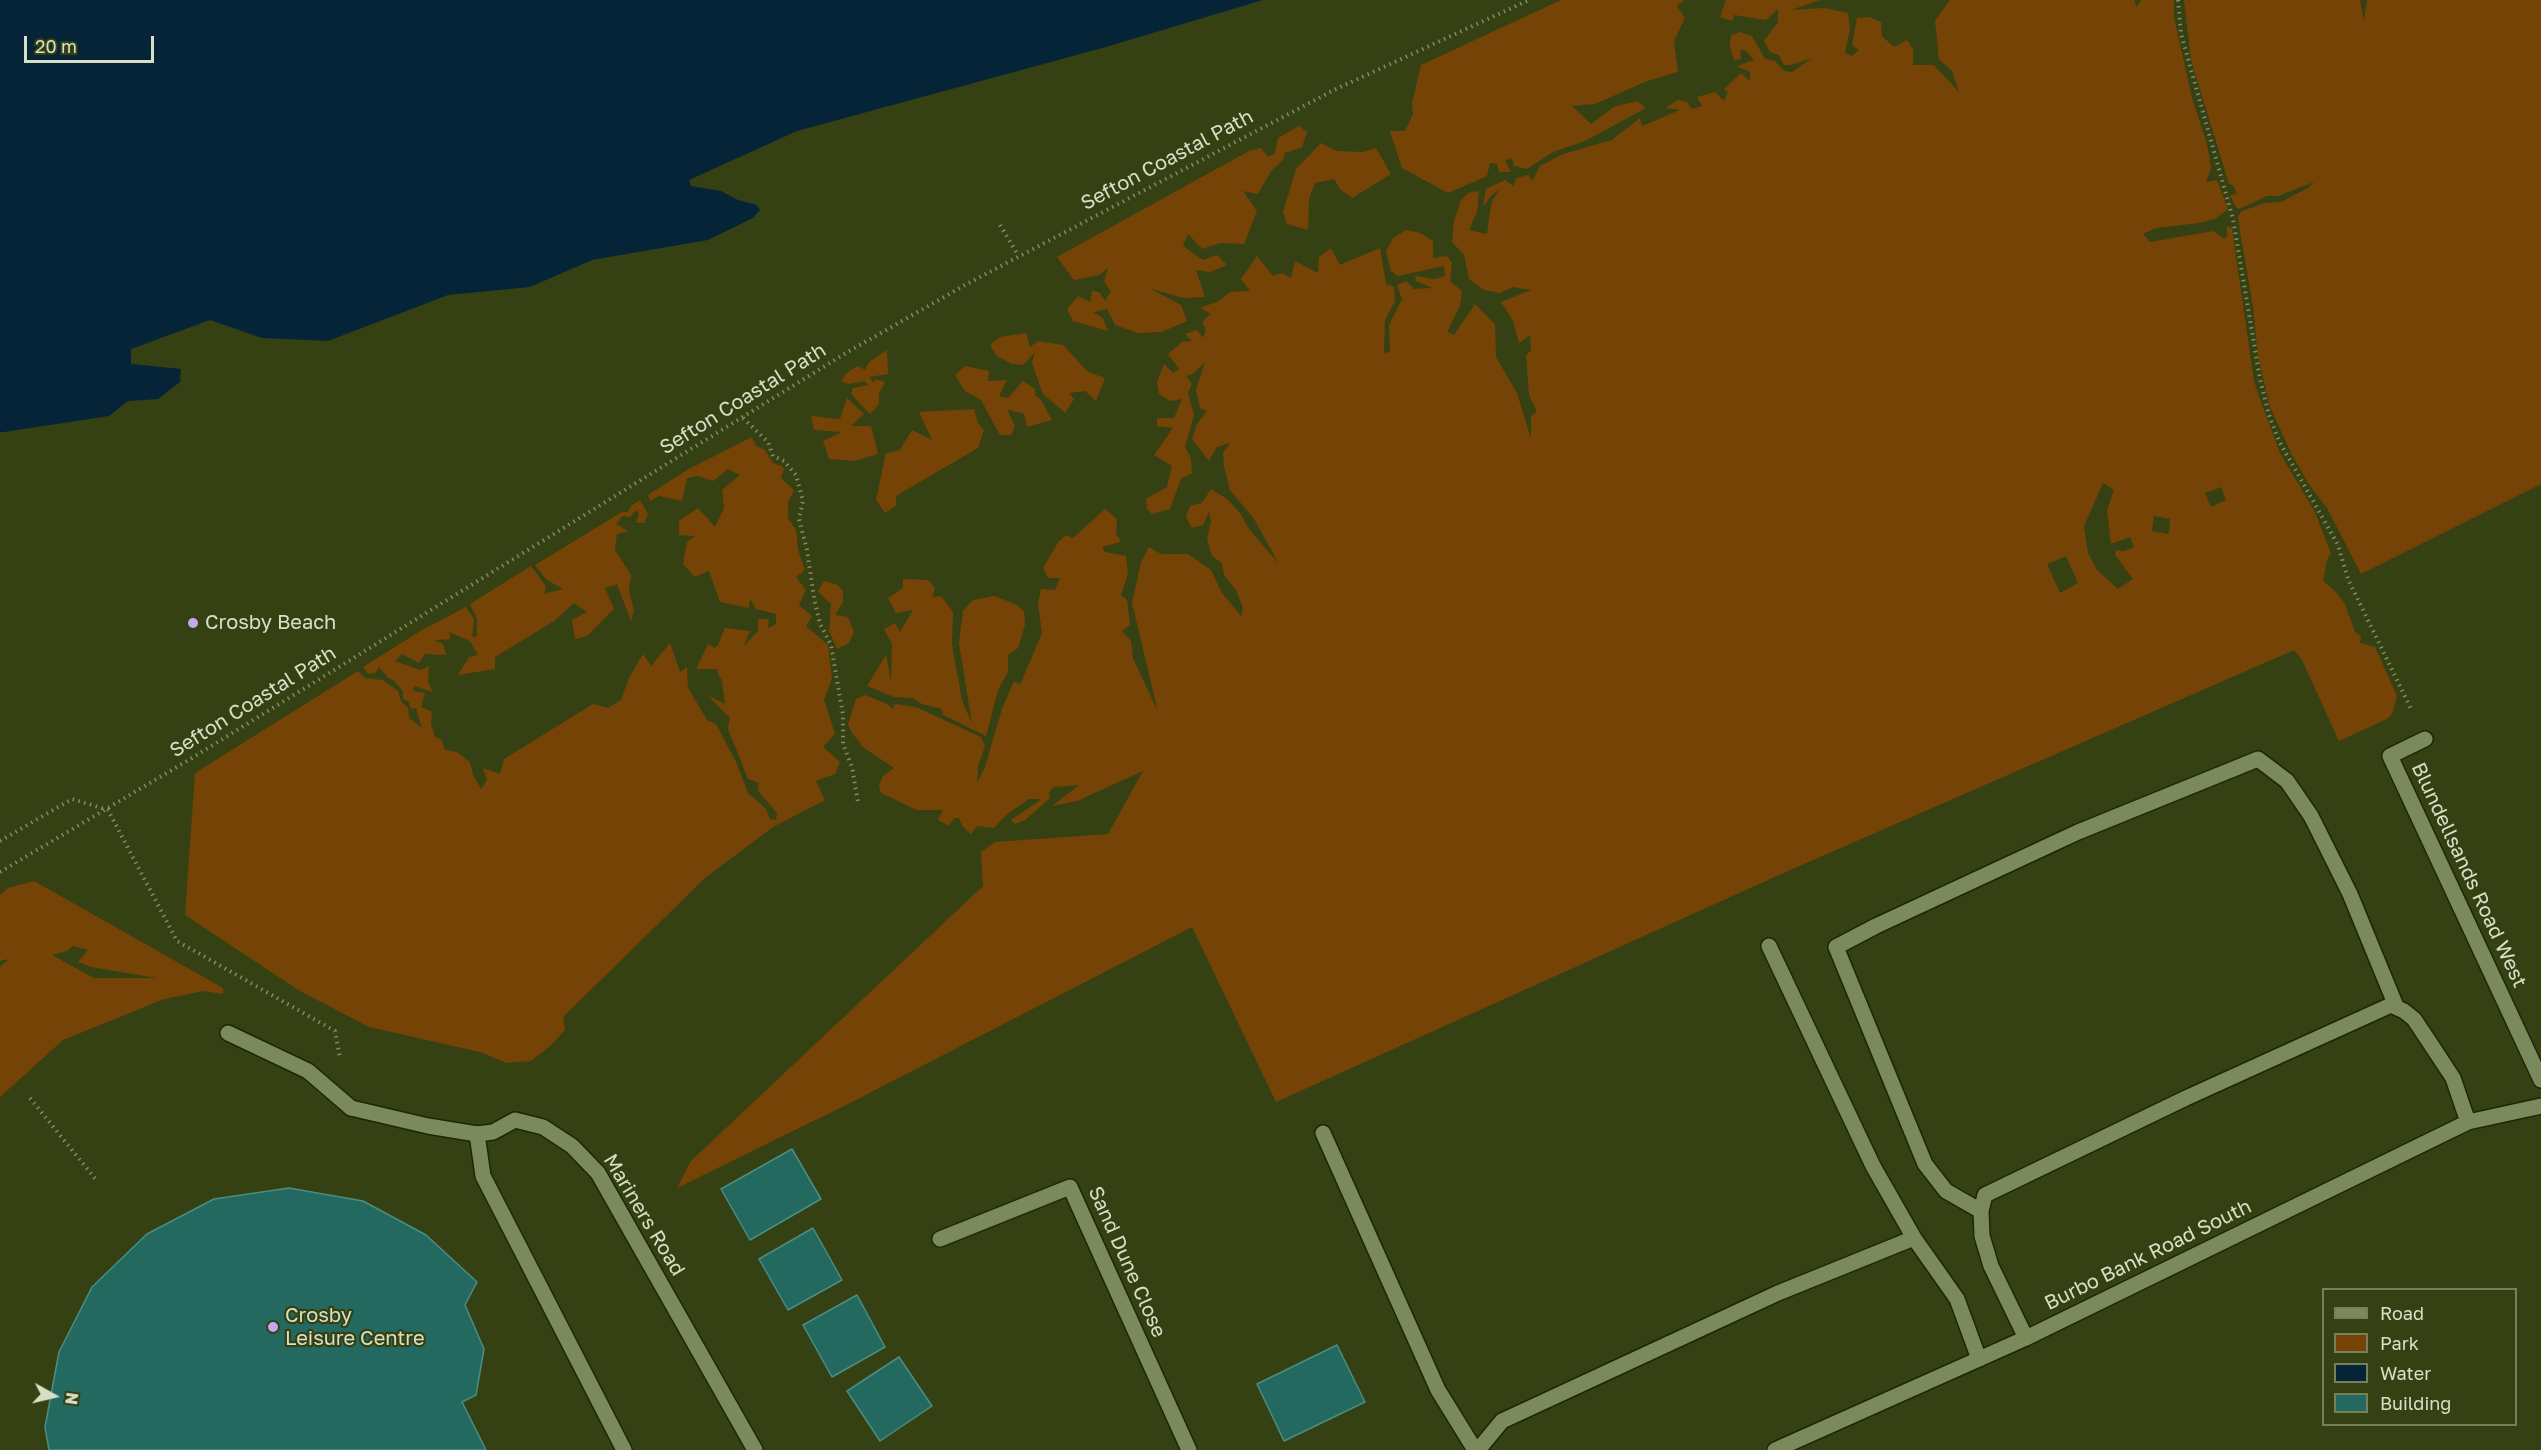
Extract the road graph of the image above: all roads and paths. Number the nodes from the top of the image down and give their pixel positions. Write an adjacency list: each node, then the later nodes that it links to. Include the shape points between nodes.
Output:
1 (1528, 0): 4 (path, Sefton Coastal Path, via 1334,90)
2 (2178, 0): 6 (path, via 2181,34 2233,219 2260,379 2270,415 2279,441 2338,545 2348,579)
3 (1000, 225): 4 (path)
4 (1018, 255): 5 (path, Sefton Coastal Path, via 846,353)
5 (742, 418): 7 (path, via 768,442 772,456 784,461 796,475 803,501 799,519 820,624 831,645 843,715 843,744); 8 (path, Sefton Coastal Path)
6 (2425, 739): 14 (street, Blundellsands Road West, via 2390,756)
7 (858, 802)
8 (108, 810): 9 (path, via 72,799); 10 (path, Sefton Coastal Path); 17 (path, via 177,941 334,1030)
9 (0, 841)
10 (0, 872)
11 (1769, 946): 23 (street, via 1873,1166)
12 (2396, 1006): 18 (street, via 2414,1020 2453,1078); 22 (street, via 2207,1088 1985,1195); 22 (street, via 2350,894 2311,816 2287,781 2258,759 2078,832 1876,926 1836,947 1925,1164 1946,1191)
13 (228, 1033): 17 (street, via 308,1071)
14 (2541, 1080)
15 (30, 1098): 21 (path)
16 (2541, 1106): 18 (street, Burbo Bank Road South)
17 (351, 1108): 20 (street, Mariners Road)
18 (2468, 1122): 25 (street, Burbo Bank Road South)
19 (1323, 1132): 30 (street, via 1438,1390)
20 (477, 1134): 27 (street, via 483,1176); 28 (street, Mariners Road, via 493,1132 515,1120 543,1126 572,1146 598,1173)
21 (98, 1181)
22 (1981, 1211): 25 (street, via 1982,1236 1991,1266)
23 (1914, 1238): 26 (street, via 1957,1299); 30 (street, via 1778,1293 1502,1421)
24 (940, 1239): 29 (street, Sand Dune Close, via 1070,1187)
25 (2025, 1338): 26 (street, Burbo Bank Road South)
26 (1979, 1359): 31 (street, Burbo Bank Road South)
27 (624, 1450)
28 (755, 1450)
29 (1189, 1450)
30 (1476, 1450)
31 (1775, 1450)

